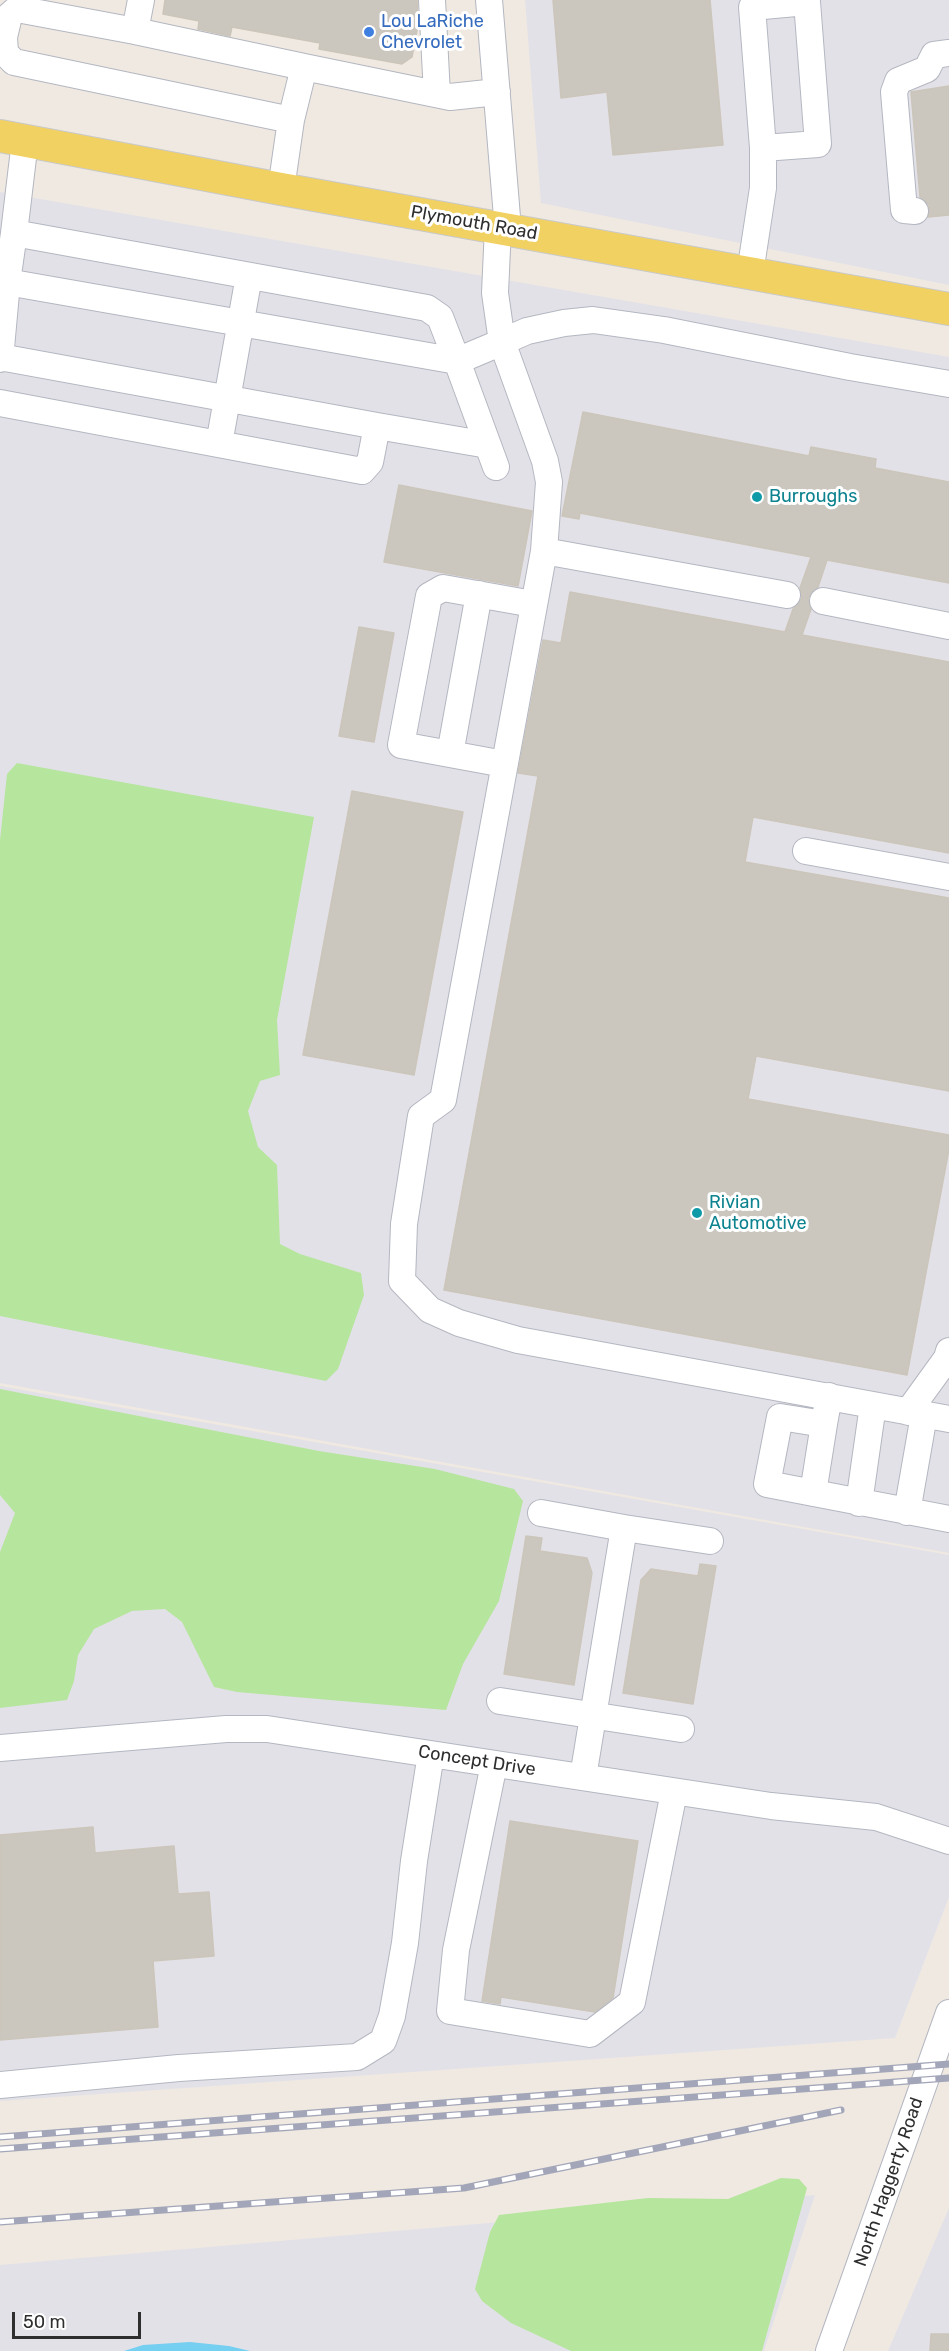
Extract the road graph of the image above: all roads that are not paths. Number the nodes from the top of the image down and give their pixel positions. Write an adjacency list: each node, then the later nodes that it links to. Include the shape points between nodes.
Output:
1 (141, 0): 5 (street)
2 (432, 0): 9 (street)
3 (489, 0): 8 (street)
4 (778, 2): 12 (street, via 752,7); 12 (street, via 807,3 818,144)
5 (135, 31): 7 (street); 10 (street, via 16,9 9,16 5,53 14,63)
6 (949, 53): 14 (street, via 934,55 927,69 898,81 894,92 904,210)
7 (304, 67): 9 (street); 10 (street)
8 (497, 92): 9 (street, via 450,97); 15 (street)
9 (437, 94)
10 (291, 120): 13 (street)
11 (12, 138): 13 (main road, Plymouth Road); 16 (street)
12 (763, 148): 17 (street, via 763,188)
13 (281, 189): 15 (main road, Plymouth Road)
14 (915, 211)
15 (503, 228): 17 (main road, Plymouth Road); 22 (street, via 495,292)
16 (14, 233): 18 (street); 19 (street)
17 (750, 273): 20 (main road, Plymouth Road)
18 (249, 276): 21 (street); 24 (street, via 427,308 440,317)
19 (7, 282): 21 (street); 23 (street)
20 (949, 309)
21 (241, 323): 24 (street); 26 (street)
22 (502, 342): 24 (street); 25 (street, via 564,322 593,320); 30 (street, via 545,461 549,482)
23 (0, 358): 26 (street)
24 (457, 361): 28 (street, via 492,456)
25 (949, 384)
26 (227, 399): 28 (street); 29 (street)
27 (0, 403): 29 (street)
28 (376, 426): 29 (street, via 370,462 362,471)
29 (219, 444)
30 (544, 551): 32 (street); 34 (street)
31 (479, 594): 34 (street); 36 (street); 36 (street, via 443,588 429,596 401,745)
32 (787, 595)
33 (823, 601): 35 (street)
34 (533, 604): 37 (street)
35 (949, 626)
36 (450, 754): 37 (street)
37 (504, 764): 41 (street, via 443,1100 421,1116 404,1224 402,1281 430,1310 518,1340)
38 (806, 851): 39 (street)
39 (949, 877)
40 (949, 1351): 43 (street)
41 (829, 1396): 42 (street); 45 (street)
42 (873, 1405): 43 (street); 47 (street)
43 (916, 1413): 44 (street); 48 (street)
44 (949, 1419)
45 (824, 1424): 46 (street); 46 (street, via 780,1417 767,1484)
46 (813, 1493): 47 (street)
47 (859, 1503): 48 (street)
48 (907, 1512): 50 (street)
49 (541, 1513): 51 (street)
50 (949, 1519)
51 (624, 1528): 52 (street); 54 (street)
52 (710, 1541)
53 (500, 1701): 54 (street)
54 (595, 1716): 55 (street); 59 (street)
55 (681, 1729)
56 (0, 1748): 57 (street, Concept Drive, via 267,1729)
57 (430, 1754): 58 (street, Concept Drive); 63 (street, via 405,1943 392,2016 383,2041 357,2057)
58 (494, 1764): 59 (street, Concept Drive); 60 (street, via 456,1950 450,2011 590,2034 632,2002)
59 (584, 1777): 60 (street, Concept Drive)
60 (674, 1792): 61 (street, Concept Drive, via 876,1817)
61 (949, 1841)
62 (949, 2013): 64 (street, North Haggerty Road)
63 (0, 2085)
64 (832, 2350)

